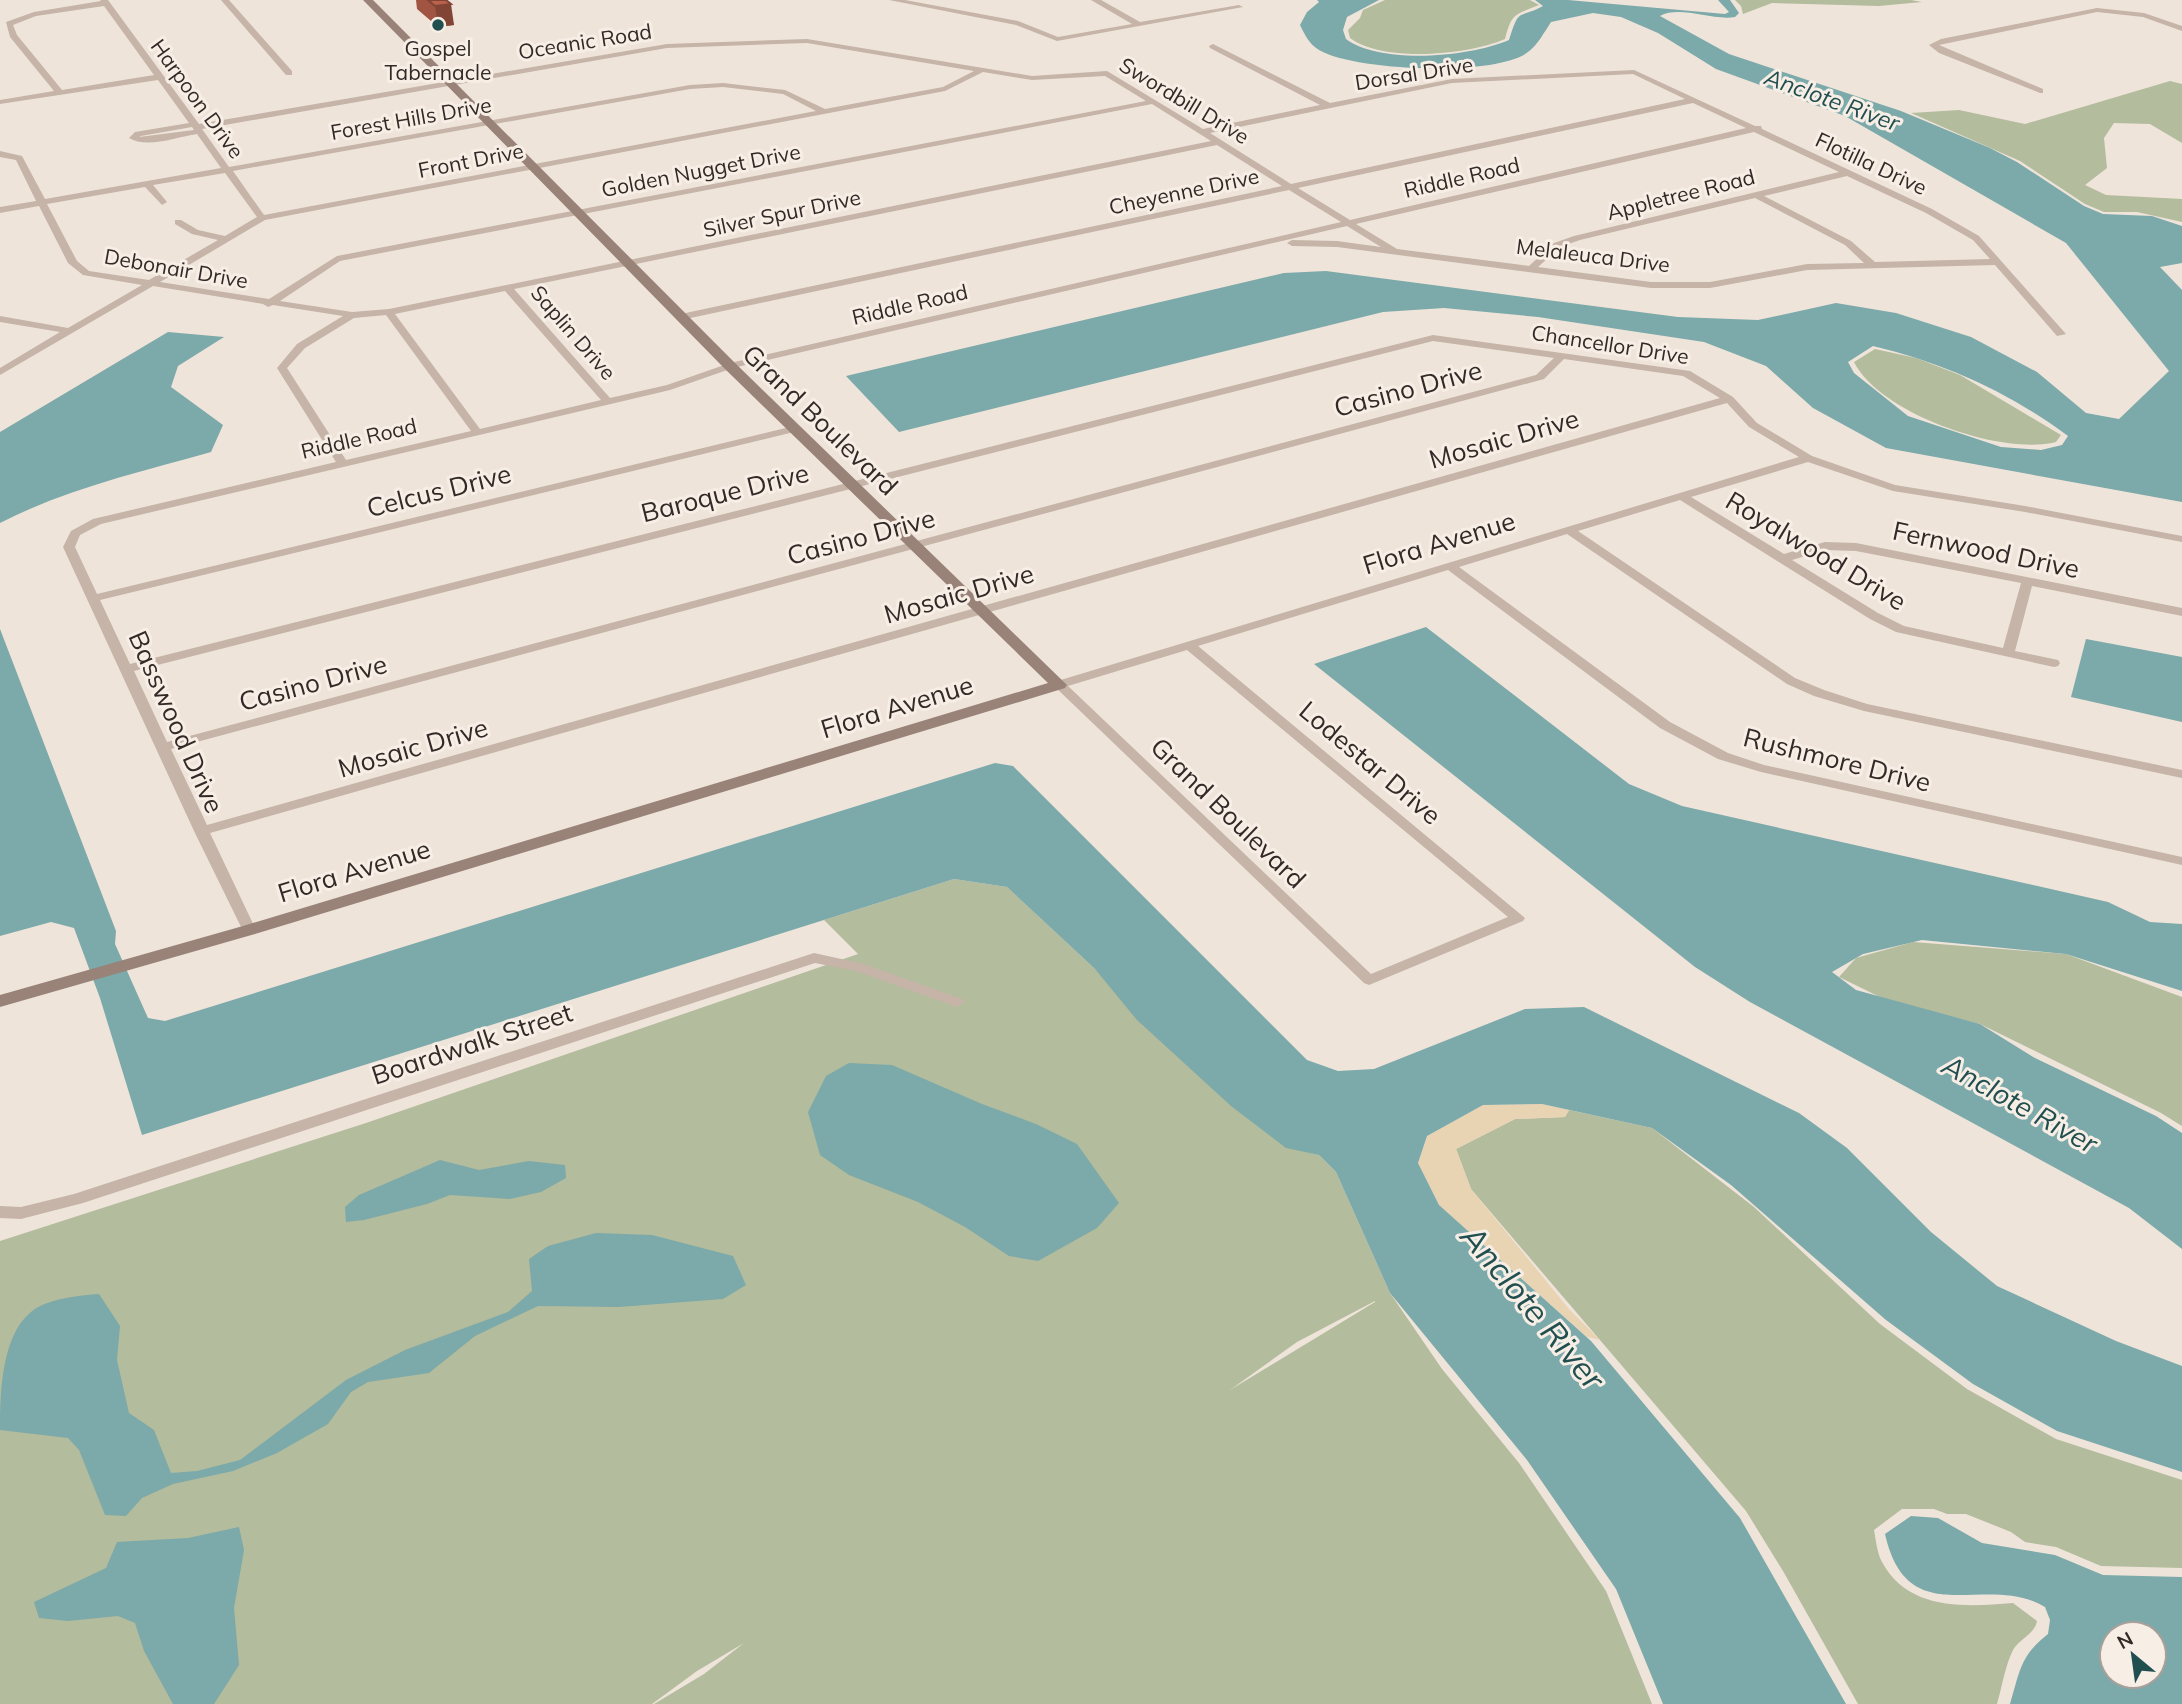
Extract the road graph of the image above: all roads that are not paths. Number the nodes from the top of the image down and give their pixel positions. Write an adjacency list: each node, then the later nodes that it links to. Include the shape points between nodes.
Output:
1 (225, 0): 14 (street)
2 (370, 0): 16 (street, Grand Boulevard)
3 (893, 0): 8 (street, via 1018,23 1052,39)
4 (1094, 0): 8 (street)
5 (105, 1): 15 (street, Harpoon Drive); 17 (street, via 34,14 9,24)
6 (1239, 7): 8 (street)
7 (2182, 22): 9 (street)
8 (1140, 25)
9 (2170, 25): 10 (street); 18 (street, via 2144,15 2097,10 1933,45)
10 (2182, 29)
11 (1213, 46): 22 (street)
12 (980, 71): 16 (street, Oceanic Road, via 860,48 775,41 667,46); 21 (street, Swordbill Drive, via 1032,78 1107,73); 23 (street, Front Drive, via 945,89)
13 (1634, 72): 19 (street, Flotilla Drive); 22 (street, Dorsal Drive, via 1452,81)
14 (289, 73)
15 (159, 76): 17 (street); 25 (street, Harpoon Drive)
16 (450, 83): 24 (street, Grand Boulevard); 25 (street, Oceanic Road)
17 (59, 92): 20 (street)
18 (2040, 92)
19 (1694, 100): 26 (street, Flotilla Drive); 34 (street, Cheyenne Drive)
20 (0, 102)
21 (1152, 102): 27 (street, Swordbill Drive); 39 (street, Golden Nugget Drive)
22 (1328, 106): 27 (street, Dorsal Drive)
23 (824, 112): 24 (street, Forest Hills Drive, via 785,92 723,85); 30 (street, Front Drive)
24 (487, 123): 30 (street, Grand Boulevard); 31 (street, Forest Hills Drive)
25 (198, 127): 25 (street, via 138,134 133,138 141,141); 31 (street, Harpoon Drive)
26 (1758, 128): 32 (street, Flotilla Drive); 42 (street, Riddle Road)
27 (1202, 132): 28 (street, Swordbill Drive)
28 (1219, 142): 34 (street, Swordbill Drive); 46 (street, Silver Spur Drive)
29 (0, 154): 36 (street, Debonair Drive, via 19,158)
30 (533, 167): 39 (street, Grand Boulevard); 40 (street, Front Drive)
31 (227, 169): 33 (street, Forest Hills Drive); 40 (street, Harpoon Drive)
32 (1847, 173): 35 (street, Appletree Road); 47 (street, Flotilla Drive, via 1976,238)
33 (146, 183): 36 (street, Forest Hills Drive); 37 (street)
34 (1291, 187): 42 (street, Swordbill Drive); 55 (street, Cheyenne Drive)
35 (1756, 195): 48 (street, via 1848,243); 49 (street, Appletree Road, via 1577,238 1557,245)
36 (41, 202): 38 (street, Forest Hills Drive); 50 (street, Debonair Drive, via 73,263 86,273)
37 (162, 202)
38 (0, 210)
39 (579, 212): 46 (street, Grand Boulevard); 52 (street, Golden Nugget Drive, via 337,259)
40 (262, 218): 43 (street, Front Drive)
41 (178, 222): 43 (street, via 195,232)
42 (1352, 223): 44 (street, Riddle Road); 45 (street, Swordbill Drive)
43 (224, 238): 50 (street, Front Drive)
44 (1266, 243): 45 (street, Melaleuca Drive); 61 (street, Riddle Road)
45 (1394, 251): 49 (street, Melaleuca Drive)
46 (630, 262): 51 (street, Silver Spur Drive); 55 (street, Grand Boulevard)
47 (1999, 262): 48 (street, Melaleuca Drive); 58 (street, Flotilla Drive)
48 (1872, 266): 49 (street, Melaleuca Drive, via 1807,267 1710,285 1651,285)
49 (1532, 268)
50 (148, 284): 52 (street, Debonair Drive); 57 (street, Front Drive)
51 (508, 288): 53 (street, Silver Spur Drive); 64 (street, Saplin Drive)
52 (268, 304): 54 (street, Debonair Drive)
53 (389, 313): 54 (street, Silver Spur Drive); 66 (street)
54 (352, 315): 68 (street, via 301,346 282,368)
55 (681, 317): 61 (street, Grand Boulevard)
56 (0, 319): 57 (street)
57 (71, 331): 62 (street, Front Drive)
58 (2061, 334)
59 (1563, 355): 60 (street, Chancellor Drive, via 1433,338); 63 (street, Chancellor Drive, via 1686,373); 74 (street, Casino Drive, via 1540,377)
60 (1334, 361): 69 (street, Baroque Drive)
61 (730, 366): 64 (street, Riddle Road); 65 (street, Grand Boulevard)
62 (0, 372)
63 (1729, 399): 67 (street, Chancellor Drive, via 1753,425); 79 (street, Mosaic Drive)
64 (608, 402): 66 (street, Riddle Road)
65 (794, 429): 69 (street, Grand Boulevard); 78 (street, Celcus Drive)
66 (477, 432): 68 (street, Riddle Road)
67 (1808, 458): 70 (street, Flora Avenue); 73 (street, Chancellor Drive, via 1893,488)
68 (342, 463): 72 (street, Riddle Road, via 97,520)
69 (850, 485): 74 (street, Grand Boulevard); 84 (street, Baroque Drive)
70 (1682, 496): 71 (street, Flora Avenue); 75 (street, Royalwood Drive)
71 (1569, 530): 76 (street, Flora Avenue); 87 (street, via 1791,681 1819,693 1864,707)
72 (75, 533): 78 (street, Basswood Drive, via 69,547)
73 (2182, 539)
74 (917, 546): 79 (street, Grand Boulevard); 86 (street, Casino Drive)
75 (1782, 559): 77 (street, Fernwood Drive, via 1825,546 1856,547); 82 (street, Royalwood Drive, via 1900,629)
76 (1452, 567): 81 (street, Flora Avenue); 89 (street, Rushmore Drive, via 1665,725 1723,756)
77 (2027, 583): 80 (street, Fernwood Drive); 82 (street)
78 (94, 598): 84 (street, Basswood Drive)
79 (984, 610): 85 (street, Grand Boulevard); 88 (street, Mosaic Drive)
80 (2182, 612)
81 (1189, 645): 85 (street, Flora Avenue); 91 (street, Lodestar Drive, via 1518,918)
82 (2008, 652): 83 (street, Royalwood Drive)
83 (2054, 663)
84 (127, 669): 86 (street, Basswood Drive)
85 (1059, 685): 90 (street, Flora Avenue); 91 (street, Grand Boulevard)
86 (163, 747): 88 (street, Basswood Drive)
87 (2182, 774)
88 (201, 831): 90 (street, Basswood Drive)
89 (2182, 861)
90 (249, 930): 92 (street, Flora Avenue)
91 (1369, 980)
92 (0, 1001)
93 (957, 1002): 94 (street, Boardwalk Street, via 859,967 814,958 77,1199 21,1213)
94 (0, 1212)

